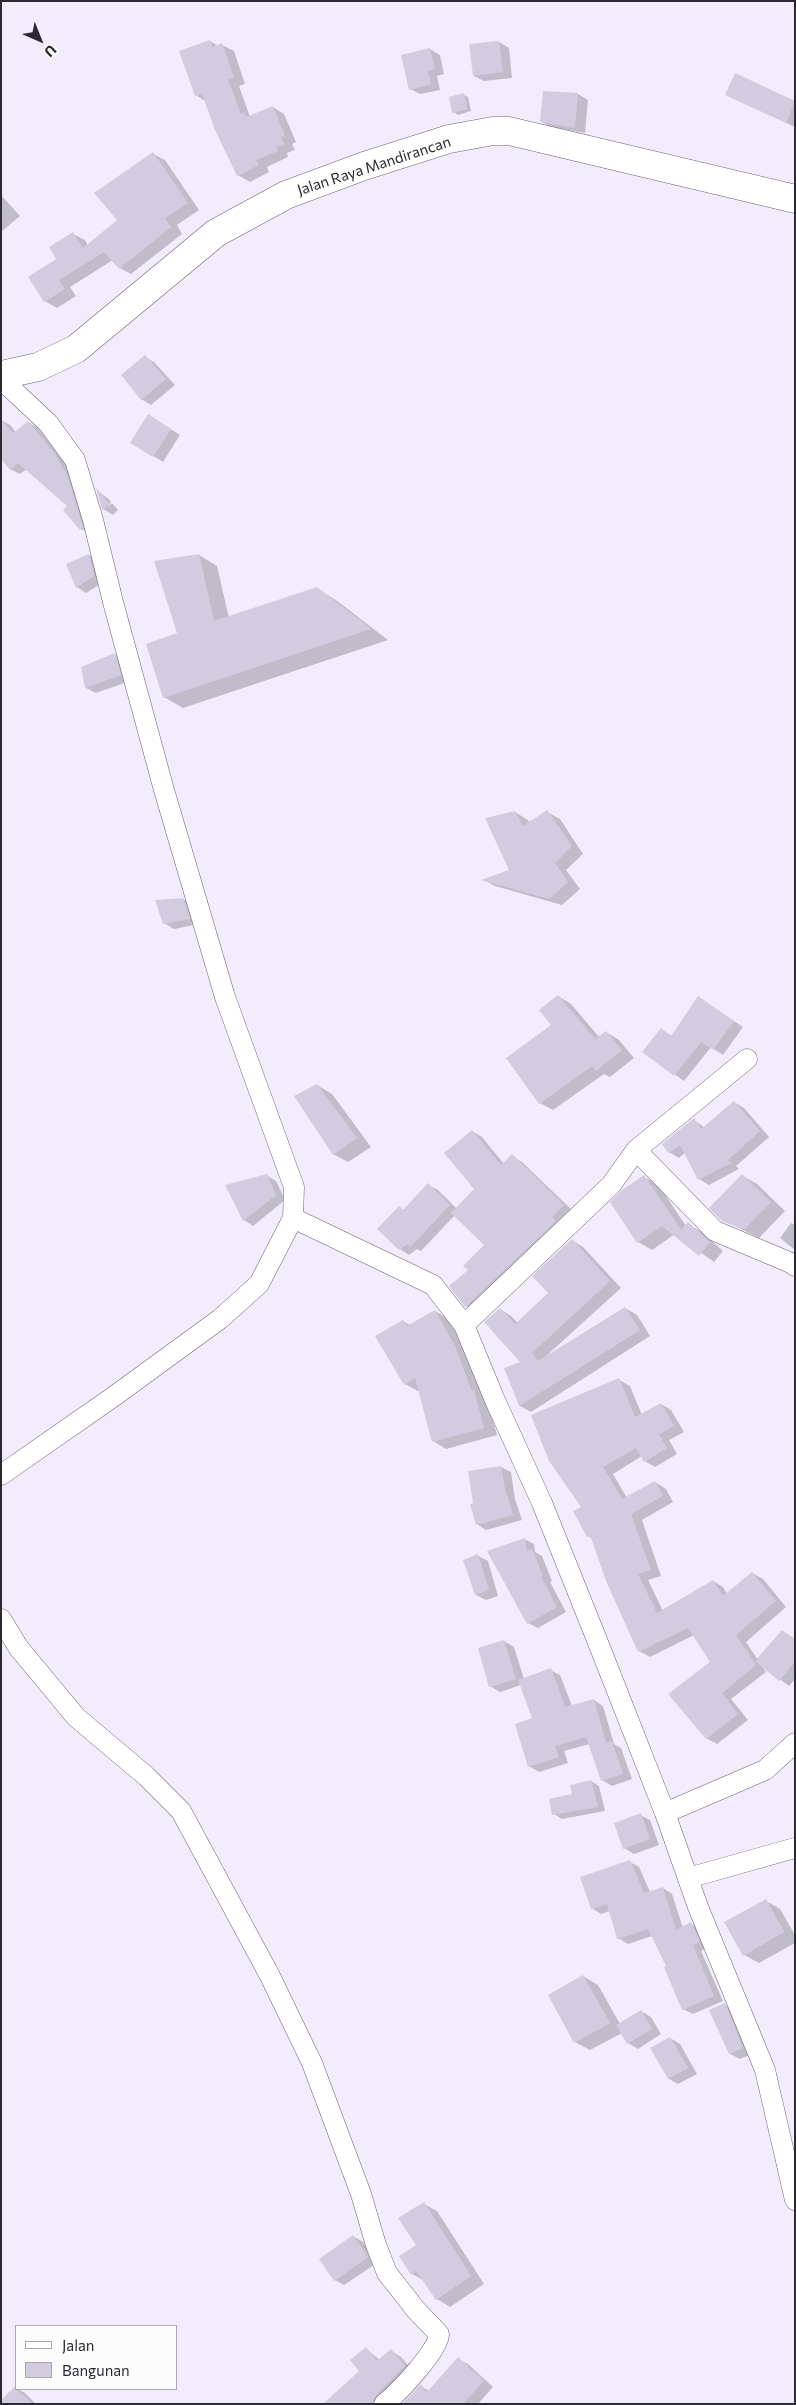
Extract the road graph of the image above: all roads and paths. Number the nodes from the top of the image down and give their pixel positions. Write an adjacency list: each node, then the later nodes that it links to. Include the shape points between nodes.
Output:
1 (795, 199): 2 (street, Jalan Raya Mandirancan, via 509,131 449,140 364,166 286,195 216,233 76,349 38,367)
2 (1, 375)
3 (1, 379): 6 (street, via 48,423 74,460 93,520 164,790 225,997 294,1187)
4 (747, 1059): 5 (street)
5 (636, 1150): 7 (street, via 715,1231); 8 (street, via 611,1185)
6 (293, 1218): 8 (street, via 433,1284); 9 (street, via 259,1284 220,1319)
7 (795, 1266)
8 (464, 1325): 12 (street, via 542,1503)
9 (1, 1475)
10 (1, 1619): 16 (street, via 18,1647 76,1717 182,1810 270,1976 312,2063 387,2274 439,2334 421,2364)
11 (795, 1742): 12 (street, via 766,1770)
12 (665, 1813): 14 (street)
13 (795, 1848): 14 (street)
14 (688, 1878): 15 (street, via 765,2070)
15 (795, 2200)
16 (384, 2404)

